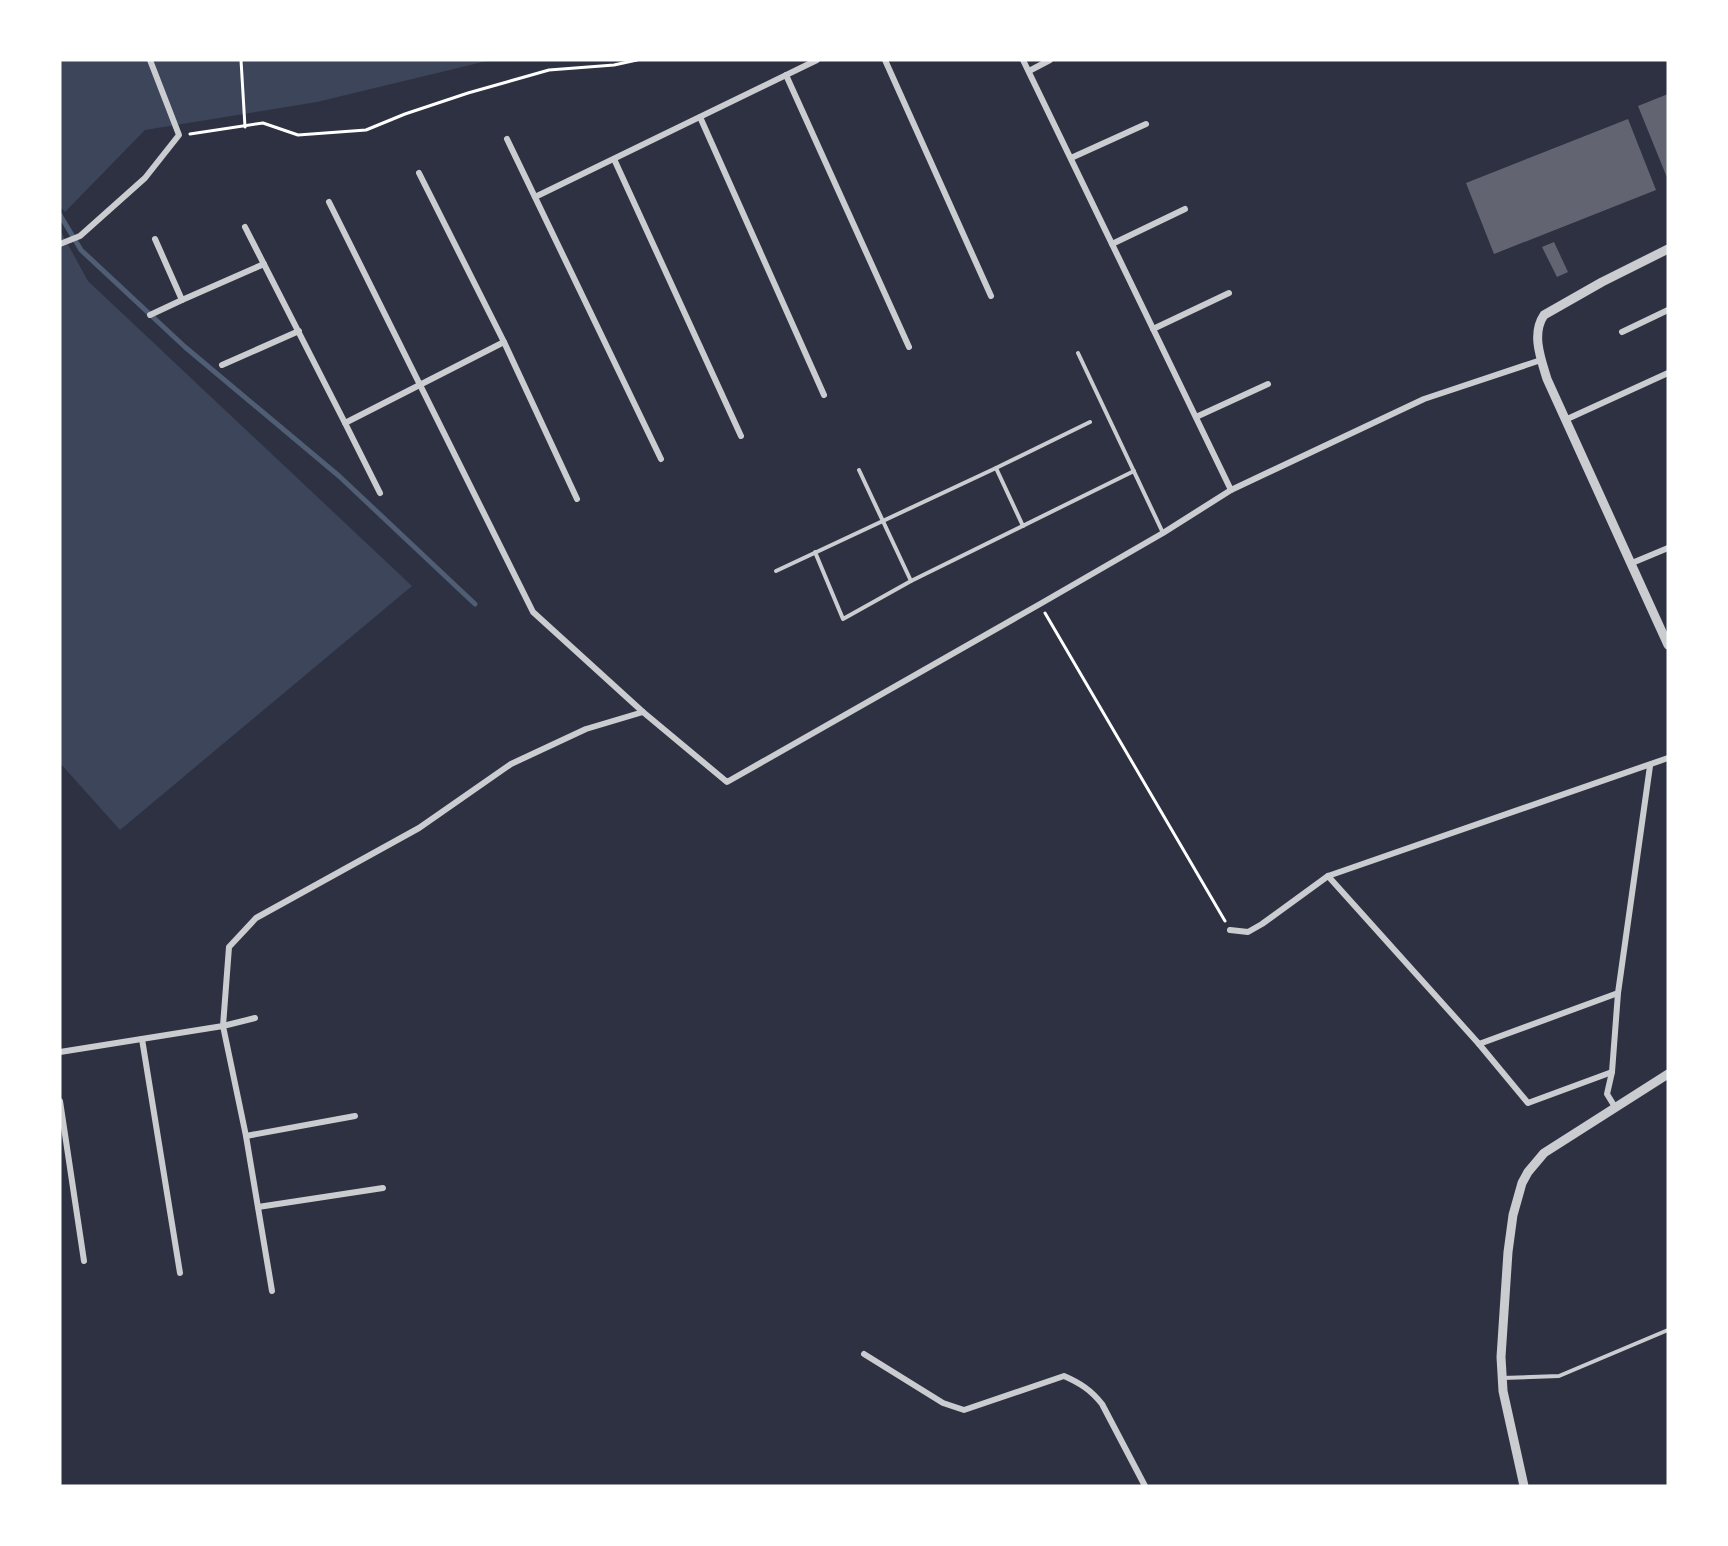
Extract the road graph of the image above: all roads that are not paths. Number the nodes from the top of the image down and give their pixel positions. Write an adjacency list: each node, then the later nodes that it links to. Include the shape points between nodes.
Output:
1 (150, 60): 20 (street, via 179,135 145,177 80,236)
2 (817, 60): 7 (street)
3 (885, 60): 24 (street)
4 (1023, 60): 6 (street)
5 (1050, 60): 6 (street)
6 (1029, 71): 11 (street)
7 (786, 75): 8 (street); 32 (street)
8 (700, 117): 12 (street); 39 (street)
9 (1146, 124): 11 (street)
10 (507, 139): 14 (street)
11 (1071, 158): 19 (street)
12 (614, 159): 14 (street); 44 (street)
13 (419, 173): 31 (street)
14 (535, 197): 45 (street)
15 (329, 202): 37 (street)
16 (1185, 210): 19 (street)
17 (245, 227): 22 (street)
18 (155, 239): 25 (street)
19 (1112, 243): 28 (street)
20 (60, 244)
21 (1668, 249): 34 (street, via 1544,315 1537,332)
22 (264, 264): 25 (street); 29 (street)
23 (1229, 293): 28 (street)
24 (991, 296)
25 (182, 300): 27 (street)
26 (1668, 310): 30 (street)
27 (150, 315)
28 (1154, 329): 40 (street)
29 (298, 332): 35 (street); 43 (street)
30 (1622, 332)
31 (504, 342): 37 (street); 51 (street)
32 (909, 347)
33 (1078, 353): 48 (lane)
34 (1541, 360): 41 (street); 49 (street, via 1424,399)
35 (222, 365)
36 (1668, 373): 41 (street)
37 (421, 384): 43 (street); 62 (street, via 533,612)
38 (1268, 384): 40 (street)
39 (824, 395)
40 (1196, 417): 49 (street)
41 (1565, 420): 57 (street)
42 (1090, 422): 46 (lane)
43 (345, 423): 50 (street)
44 (741, 436)
45 (661, 459)
46 (996, 468): 52 (lane); 53 (lane)
47 (859, 470): 52 (lane)
48 (1134, 471): 53 (lane); 54 (lane)
49 (1231, 490): 54 (street)
50 (380, 493)
51 (577, 499)
52 (883, 521): 56 (lane); 59 (lane)
53 (1023, 526): 59 (lane)
54 (1163, 532): 62 (street, via 727,782)
55 (1668, 548): 57 (street)
56 (814, 552): 58 (lane); 59 (lane, via 843,619)
57 (1632, 563): 60 (street)
58 (776, 571)
59 (911, 581)
60 (1666, 632): 61 (street)
61 (1668, 645)
62 (643, 712): 69 (street, via 586,729 511,764 419,828 256,918 230,947)
63 (1668, 758): 64 (street)
64 (1650, 766): 65 (street); 67 (street)
65 (1328, 876): 66 (street, via 1248,932); 71 (street)
66 (1230, 930)
67 (1618, 993): 71 (street); 73 (street)
68 (255, 1018): 69 (street)
69 (223, 1026): 70 (street); 78 (street)
70 (142, 1039): 72 (street); 82 (street)
71 (1479, 1044): 73 (street, via 1528,1102)
72 (60, 1052)
73 (1612, 1072): 76 (street, via 1608,1094)
74 (1668, 1074): 76 (street)
75 (60, 1101): 81 (street)
76 (1615, 1107): 86 (street, via 1544,1153 1522,1183 1508,1252)
77 (355, 1116): 78 (street)
78 (246, 1136): 80 (street)
79 (383, 1188): 80 (street)
80 (258, 1207): 83 (street)
81 (84, 1261)
82 (180, 1273)
83 (272, 1291)
84 (1668, 1330): 86 (lane, via 1559,1376)
85 (864, 1354): 87 (street, via 943,1403 963,1410 1064,1376 1083,1384 1102,1404)
86 (1501, 1378): 88 (street)
87 (1145, 1486)
88 (1524, 1486)

